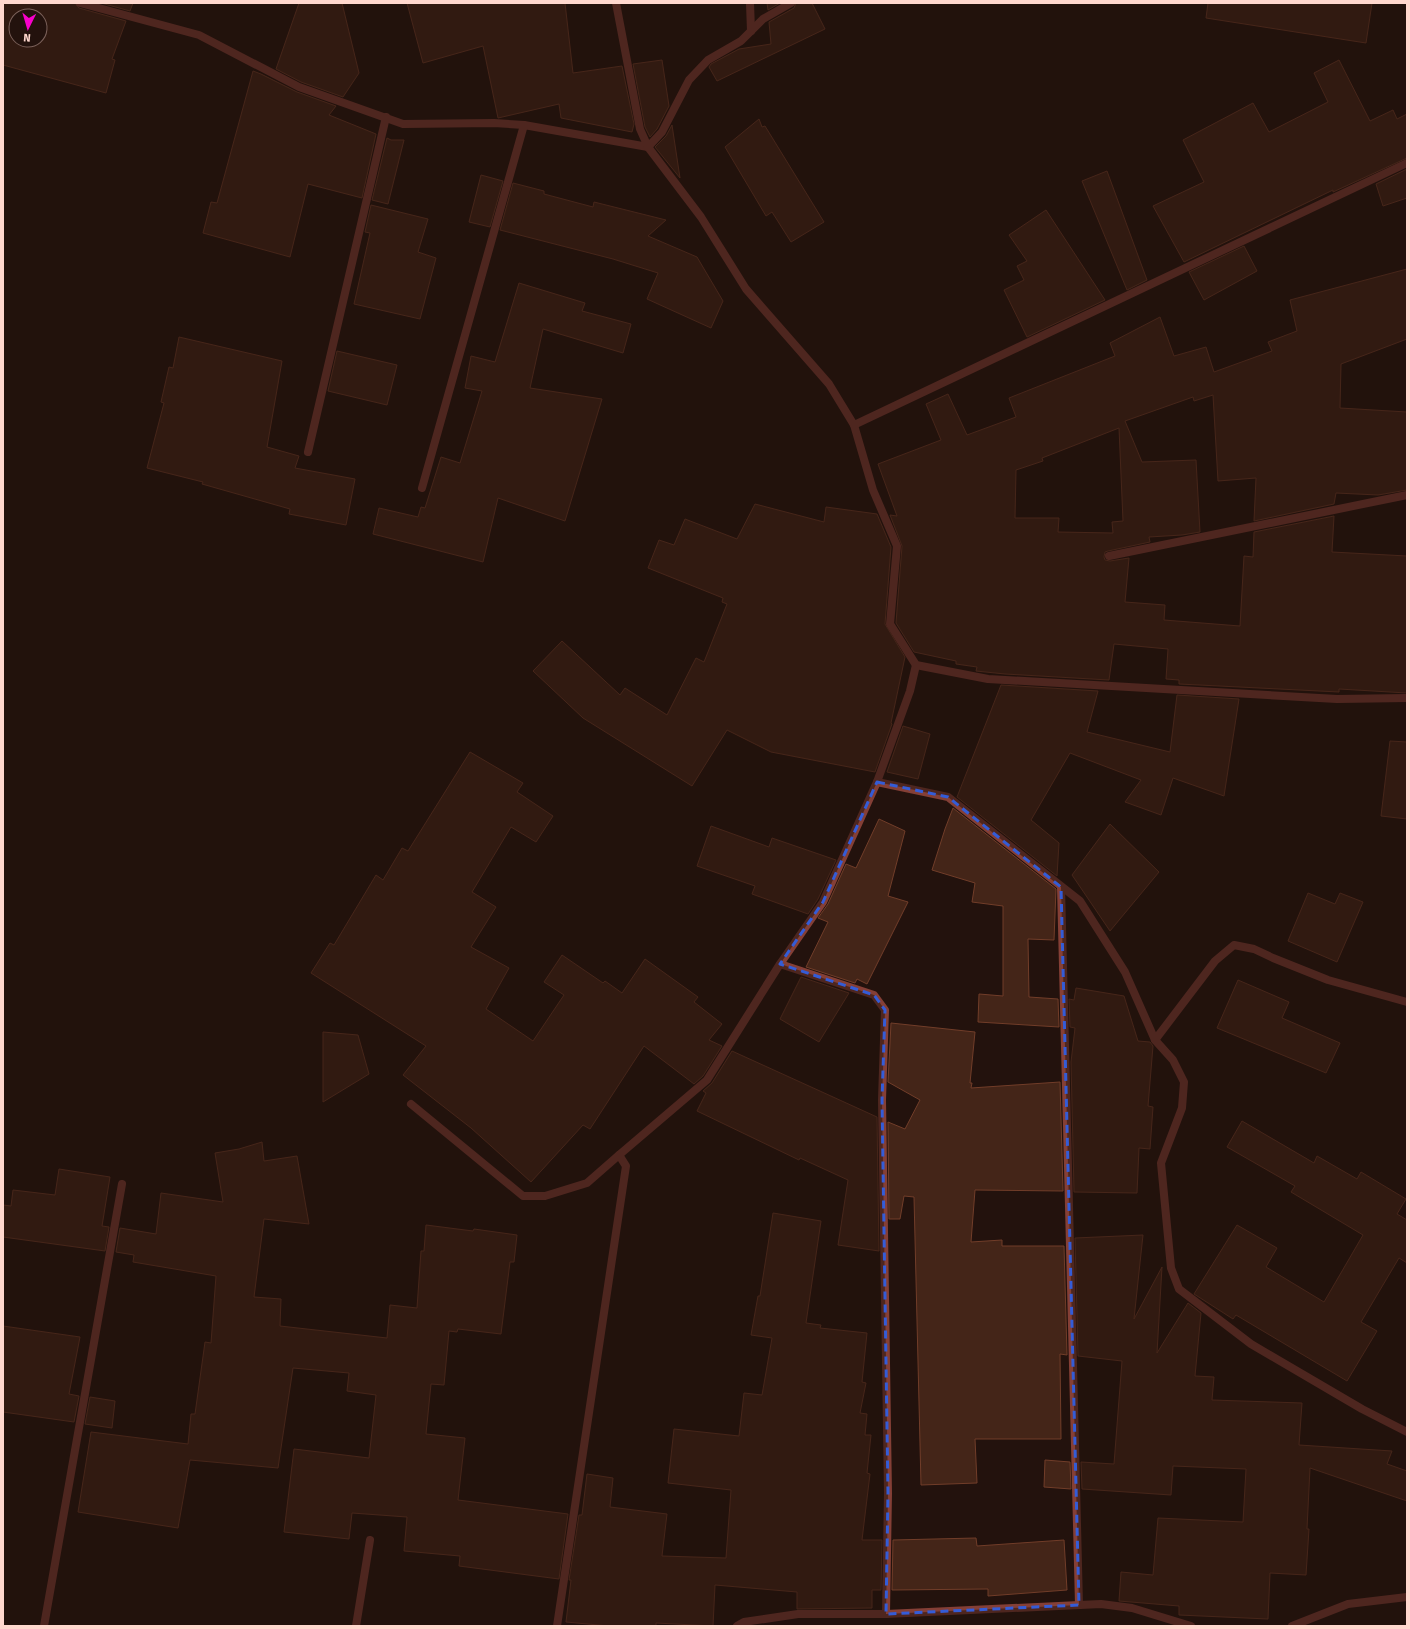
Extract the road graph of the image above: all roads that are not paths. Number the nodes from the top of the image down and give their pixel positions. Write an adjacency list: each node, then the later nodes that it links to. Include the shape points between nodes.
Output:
1 (80, 3): 5 (street)
2 (616, 3): 9 (street, via 640,129)
3 (750, 3): 6 (street)
4 (791, 3): 6 (street, via 763,20)
5 (94, 5): 7 (street, via 199,35 299,87)
6 (751, 31): 9 (street, via 741,41 708,60 689,80 662,132)
7 (386, 117): 8 (street, via 403,124); 12 (street)
8 (524, 125): 9 (street); 13 (street)
9 (648, 147): 11 (street, via 701,218 746,289 829,384)
10 (1407, 163): 11 (street)
11 (854, 425): 16 (street, via 873,490 897,546 890,624)
12 (308, 452)
13 (422, 488)
14 (1407, 495): 15 (street)
15 (1109, 556)
16 (916, 665): 17 (street, via 988,679 1337,699); 18 (street, via 910,690)
17 (1407, 698)
18 (877, 782): 19 (street, via 948,798); 20 (street, via 823,902)
19 (1061, 887): 22 (street, via 1080,901 1125,972); 29 (street)
20 (780, 964): 24 (street, via 707,1080); 30 (street, via 874,995 885,1010 882,1100 888,1493)
21 (1407, 1002): 22 (street, via 1328,980 1254,949 1234,945 1215,961)
22 (1155, 1040): 26 (street, via 1173,1060 1184,1082 1182,1108 1161,1163 1171,1268 1179,1289 1251,1344 1362,1409)
23 (411, 1104): 24 (street, via 523,1196 545,1196 587,1183)
24 (619, 1155): 33 (street, via 626,1166)
25 (122, 1184): 31 (street)
26 (1407, 1432)
27 (370, 1540): 32 (street)
28 (1407, 1597): 36 (street, via 1348,1604)
29 (1079, 1605): 30 (street); 35 (street, via 1101,1604 1132,1608)
30 (886, 1614): 34 (street, via 798,1614 744,1622)
31 (44, 1626)
32 (356, 1626)
33 (557, 1626)
34 (737, 1626)
35 (1191, 1626)
36 (1292, 1626)

